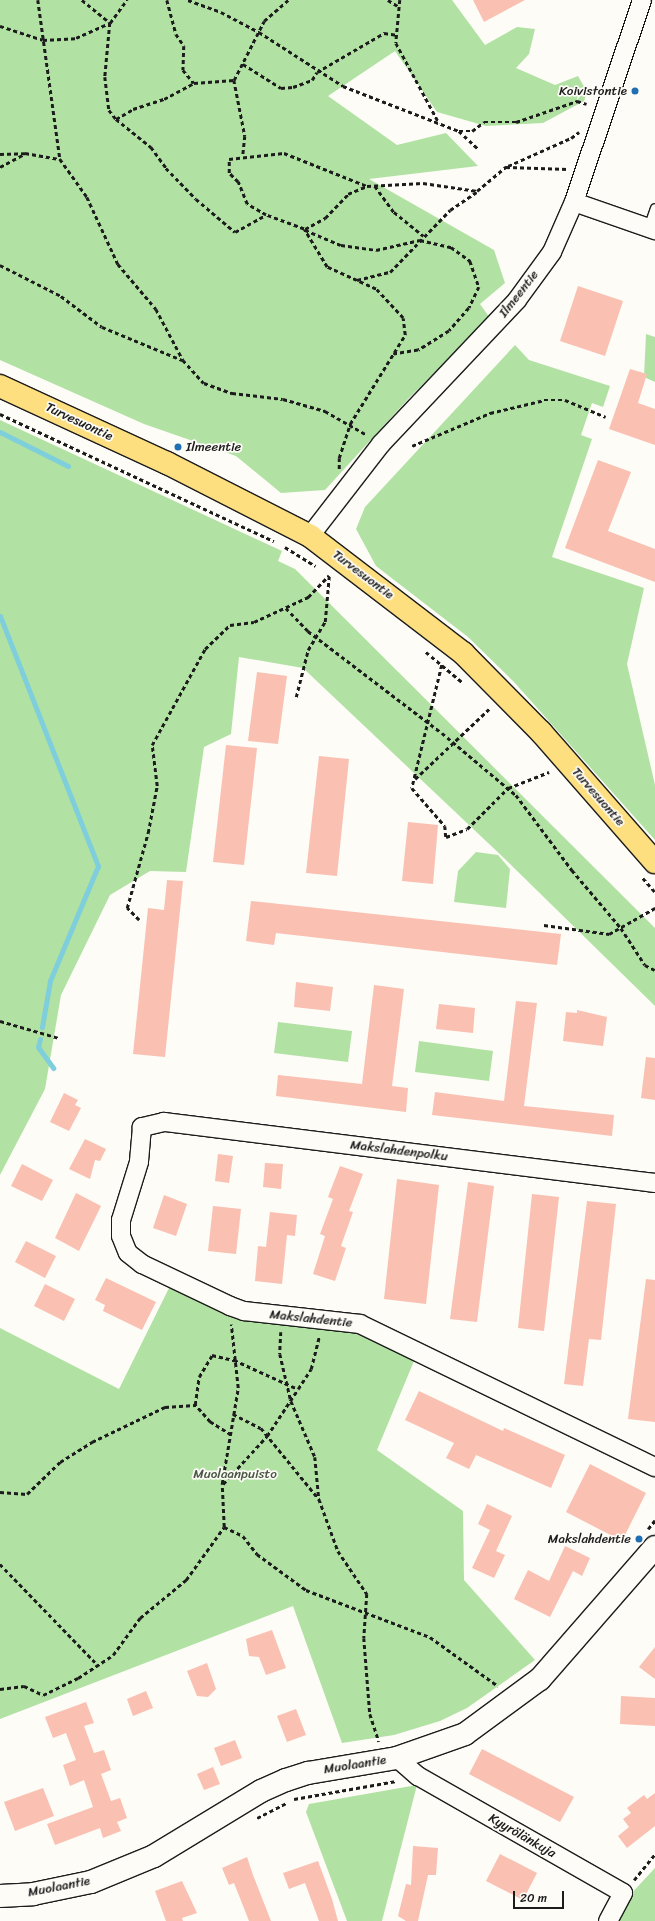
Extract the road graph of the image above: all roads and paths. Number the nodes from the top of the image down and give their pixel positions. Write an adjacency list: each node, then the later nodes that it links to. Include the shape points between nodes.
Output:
1 (38, 0): 15 (path)
2 (82, 0): 11 (path)
3 (127, 0): 11 (path)
4 (167, 0): 19 (path, via 176,34 184,46 183,70)
5 (188, 0): 13 (path, via 221,12)
6 (288, 0): 13 (path, via 264,22)
7 (388, 0): 10 (path)
8 (400, 0): 10 (path)
9 (642, 0): 36 (street, Ilmeentie)
10 (400, 8): 14 (path)
11 (110, 23): 15 (path, via 76,38); 21 (path, via 105,77 109,110)
12 (0, 26): 15 (path)
13 (259, 32): 16 (path); 17 (path)
14 (398, 35): 17 (path, via 384,33); 22 (path, via 396,43 407,68)
15 (43, 40): 29 (path)
16 (242, 64): 17 (path, via 281,88 293,87 312,80); 18 (path)
17 (317, 72): 22 (path, via 343,86)
18 (234, 80): 19 (path); 28 (path, via 245,136)
19 (194, 83): 21 (path, via 164,99 133,109)
20 (587, 104): 24 (path, via 577,101 516,122 484,122 472,131)
21 (116, 120): 38 (path, via 151,147 166,168 196,199 234,232)
22 (439, 124): 24 (path)
23 (585, 127): 31 (path, via 571,138)
24 (459, 131): 25 (path)
25 (478, 149)
26 (25, 153): 27 (path); 29 (path); 30 (path)
27 (0, 154)
28 (243, 156): 33 (path, via 284,153); 38 (path, via 229,158 229,173 238,182 247,204)
29 (60, 159): 46 (path, via 87,197 118,264 156,309)
30 (0, 167)
31 (506, 167): 32 (path, via 561,166); 35 (path)
32 (573, 170)
33 (367, 186): 34 (path); 39 (path, via 348,194 325,218)
34 (375, 186): 35 (path, via 423,183); 41 (path, via 394,212)
35 (477, 191): 41 (path, via 450,210)
36 (574, 202): 40 (street); 51 (street, Ilmeentie, via 552,252 517,300)
37 (655, 208): 40 (lane)
38 (266, 215): 39 (path)
39 (304, 229): 42 (path, via 341,245 376,250); 44 (path, via 327,267)
40 (652, 229)
41 (424, 236): 42 (path)
42 (420, 240): 44 (path, via 390,272); 45 (path, via 451,248 470,261 479,287 469,308 449,331 418,350)
43 (0, 264): 46 (path, via 61,296 102,327)
44 (357, 280): 45 (path, via 376,289 403,318 404,335)
45 (393, 354): 50 (path)
46 (183, 360): 50 (path, via 204,383 232,393 290,401 325,412)
47 (0, 386): 54 (main road, Turvesuontie, via 175,467)
48 (0, 414): 55 (path, via 284,546)
49 (606, 417): 52 (path, via 565,400 544,400 490,413)
50 (350, 424): 51 (path); 53 (path, via 339,458)
51 (381, 444): 53 (street, Ilmeentie)
52 (412, 446)
53 (341, 493): 54 (street, Ilmeentie)
54 (310, 536): 73 (main road, Turvesuontie, via 463,653 541,732)
55 (329, 575): 56 (path); 57 (path, via 308,598); 58 (path, via 325,622)
56 (335, 580)
57 (286, 608): 58 (path); 76 (path, via 254,622 230,625 205,649 152,745 157,786 148,833 127,908)
58 (317, 636): 62 (path, via 308,650); 66 (path)
59 (424, 650): 60 (path)
60 (442, 665): 61 (path); 66 (path)
61 (468, 687)
62 (296, 697)
63 (484, 702): 64 (path)
64 (490, 708): 65 (path); 67 (path)
65 (495, 713)
66 (428, 722): 67 (path); 71 (path)
67 (451, 741): 71 (path); 72 (path)
68 (544, 766): 69 (path)
69 (549, 772): 70 (path); 72 (path)
70 (554, 778)
71 (414, 779): 72 (path, via 412,788 445,826 446,837 467,830)
72 (508, 788): 78 (path)
73 (647, 869): 74 (path)
74 (655, 892)
75 (655, 908): 78 (path)
76 (139, 920)
77 (544, 925): 78 (path, via 609,934)
78 (621, 928): 79 (path, via 645,965)
79 (655, 970)
80 (0, 1021): 81 (path)
81 (59, 1038)
82 (142, 1127): 83 (street, Makslahdenpolku, via 164,1122); 84 (street, Makslahdentie, via 139,1162 121,1220 121,1236 128,1253 142,1264)
83 (655, 1183)
84 (230, 1306): 85 (street, Makslahdentie, via 244,1311); 87 (path)
85 (282, 1316): 86 (street, Makslahdentie); 88 (path, via 280,1354)
86 (323, 1320): 89 (path, via 311,1369); 95 (street, Makslahdentie, via 360,1324)
87 (234, 1360): 88 (path); 91 (path, via 212,1356 199,1377); 92 (path, via 238,1388)
88 (287, 1384): 89 (path); 90 (path)
89 (298, 1389): 90 (path)
90 (291, 1401): 94 (path); 98 (path, via 315,1457)
91 (195, 1405): 93 (path, via 210,1422); 97 (path, via 165,1407 92,1442 60,1462 27,1494)
92 (233, 1414): 93 (path); 94 (path, via 261,1428)
93 (231, 1435): 96 (path)
94 (267, 1436): 96 (path); 98 (path)
95 (655, 1468)
96 (222, 1484): 100 (path)
97 (0, 1492)
98 (319, 1499): 103 (path, via 338,1551 366,1594)
99 (655, 1520): 101 (path)
100 (224, 1527): 103 (path, via 243,1536 257,1554 306,1590); 104 (path, via 186,1580 140,1618 113,1655)
101 (649, 1541): 107 (street, Muolaantie, via 540,1680 465,1734)
102 (0, 1564): 104 (path)
103 (367, 1612): 106 (path, via 394,1626 430,1637 502,1688); 108 (path, via 364,1638 370,1714)
104 (98, 1665): 105 (path, via 43,1695 24,1686)
105 (0, 1689)
106 (496, 1692)
107 (392, 1750): 108 (street, Muolaantie); 108 (path); 111 (street, Kyyrölänkuja, via 418,1776)
108 (377, 1753): 109 (path); 112 (street, Muolaantie, via 308,1772 261,1791 154,1856 91,1882 33,1894)
109 (375, 1785)
110 (655, 1854): 111 (path)
111 (623, 1893): 113 (street)
112 (0, 1896)
113 (608, 1921)

